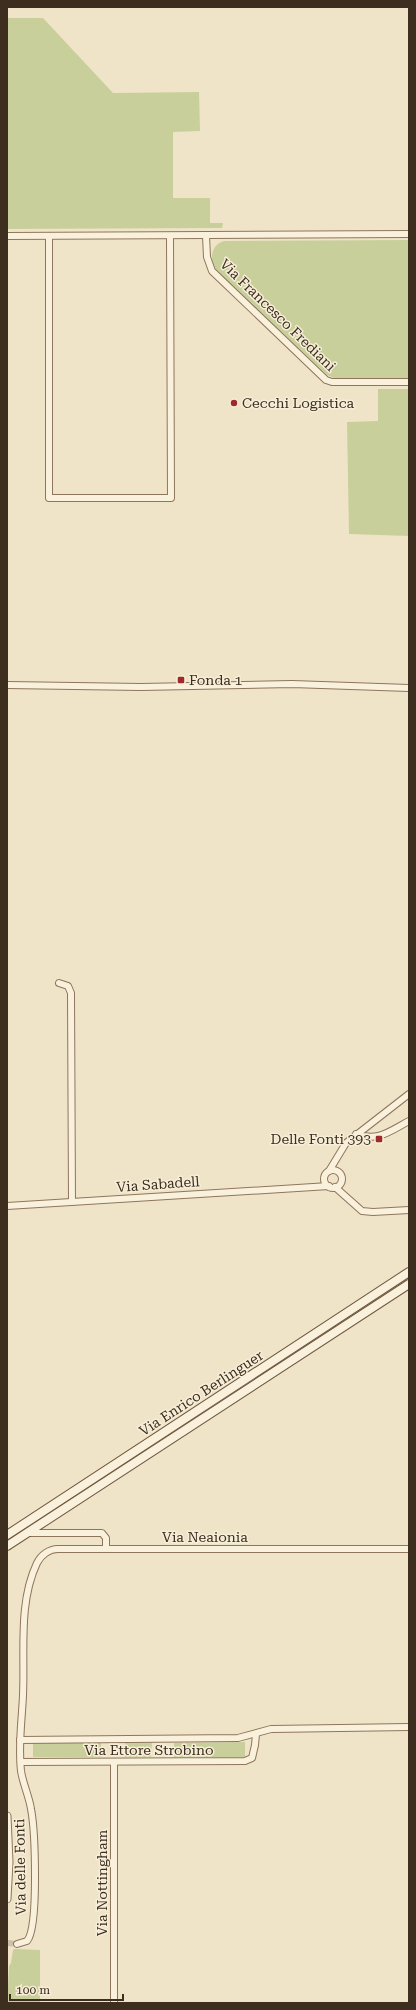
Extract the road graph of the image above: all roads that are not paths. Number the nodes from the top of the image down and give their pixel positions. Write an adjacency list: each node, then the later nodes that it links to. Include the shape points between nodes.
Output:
1 (409, 234): 5 (street, Via Francesco Frediani)
2 (7, 236): 3 (street, Via Francesco Frediani)
3 (49, 236): 4 (street, Via Francesco Frediani); 4 (street, via 49,498 171,498)
4 (170, 236): 5 (street, Via Francesco Frediani)
5 (206, 236): 6 (street, Via Francesco Frediani, via 207,257 212,271 326,380)
6 (409, 382)
7 (7, 685): 8 (street, via 141,687 292,684)
8 (409, 688)
9 (59, 983): 21 (street, via 68,986 71,993)
10 (409, 1094): 12 (street)
11 (409, 1121): 12 (street, via 378,1137)
12 (356, 1134): 13 (street, via 342,1148)
13 (336, 1161): 14 (street); 15 (street)
14 (329, 1171): 15 (street); 16 (street)
15 (337, 1171): 17 (street, via 342,1177)
16 (325, 1178): 18 (street); 19 (street, via 326,1183)
17 (341, 1183): 19 (street); 20 (street)
18 (311, 1186): 19 (street, Via Sabadell); 21 (street, Via Sabadell)
19 (332, 1187): 20 (street)
20 (350, 1200): 23 (street, via 358,1208 369,1212)
21 (72, 1202): 22 (street, Via Sabadell)
22 (7, 1206)
23 (409, 1210)
24 (409, 1272): 27 (main road, Via Enrico Berlinguer)
25 (409, 1284): 26 (main road, Via Enrico Berlinguer)
26 (27, 1533): 28 (main road, Via Enrico Berlinguer); 29 (street, via 102,1534 106,1538)
27 (7, 1535)
28 (7, 1546)
29 (106, 1549): 30 (street, Via Neaionia); 31 (street, Via Neaionia, via 53,1549 46,1552 37,1562)
30 (409, 1549)
31 (28, 1591): 34 (street, Via delle Fonti, via 24,1625)
32 (409, 1727): 33 (street, Via Ettore Strobino, via 271,1729)
33 (256, 1734): 34 (street, Via Ettore Strobino, via 238,1738); 36 (street, Via Ettore Strobino, via 254,1753 248,1760)
34 (20, 1740): 35 (street, Via delle Fonti)
35 (21, 1762): 36 (street, Via Ettore Strobino); 39 (street, Via delle Fonti, via 32,1815 34,1894 32,1933 27,1941)
36 (114, 1762): 40 (street, Via Nottingham)
37 (7, 1816): 38 (street)
38 (7, 1899)
39 (17, 1944)
40 (114, 2003)

